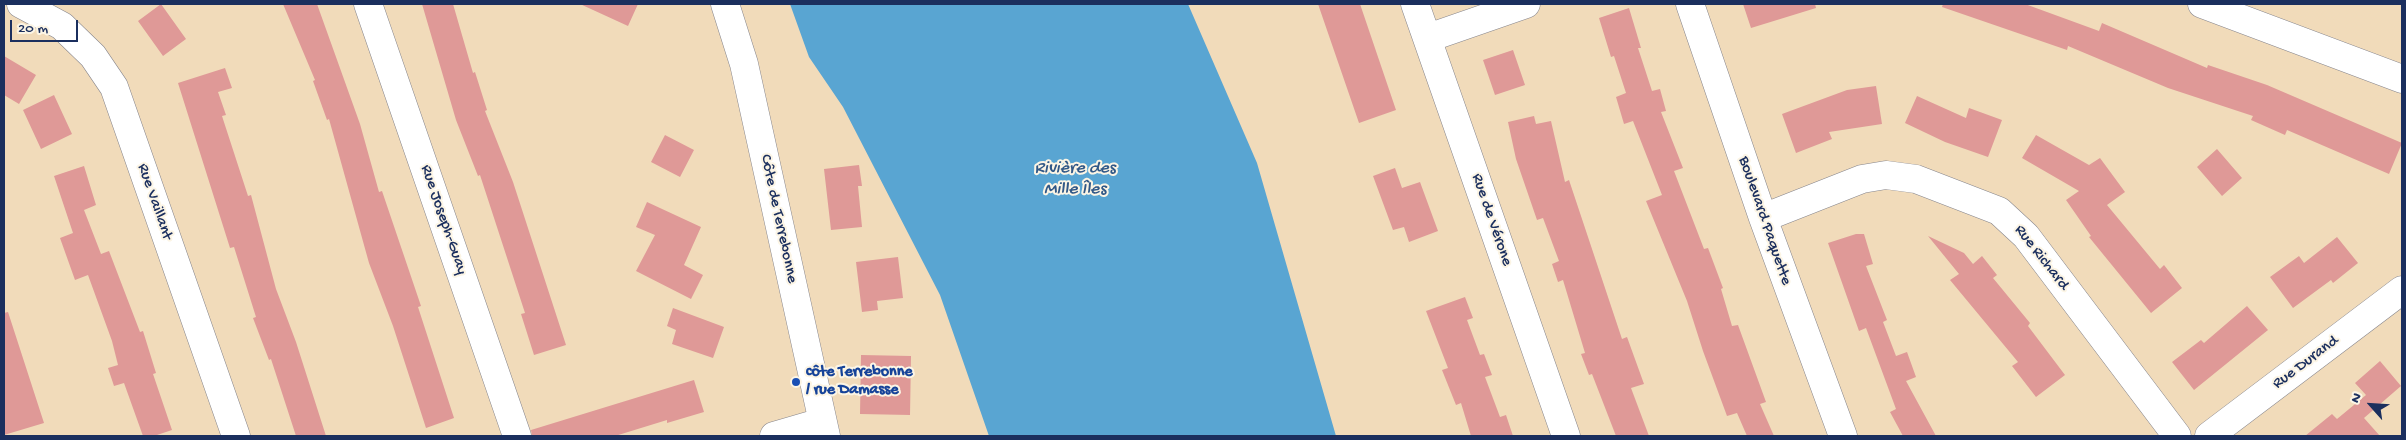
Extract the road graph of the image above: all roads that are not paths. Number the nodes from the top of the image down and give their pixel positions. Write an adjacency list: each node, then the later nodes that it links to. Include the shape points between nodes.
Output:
1 (21, 4): 13 (street, Rue Vaillant, via 62,26 93,56 114,87)
2 (368, 4): 14 (street, Rue Joseph-Guay)
3 (725, 4): 12 (street, Côte de Terrebonne, via 744,64)
4 (1415, 4): 8 (street, Rue de Vérone)
5 (1526, 4): 8 (street)
6 (1690, 4): 10 (street, Boulevard Paquette)
7 (2202, 4): 9 (street)
8 (1428, 38): 16 (street, Rue de Vérone)
9 (2402, 79)
10 (1763, 218): 17 (street, Boulevard Paquette); 18 (street, Rue Richard, via 1862,179 1886,175 1916,179 1999,212 2026,236)
11 (2402, 290): 19 (street, Rue Durand)
12 (824, 429): 15 (street)
13 (236, 436)
14 (517, 436)
15 (774, 436)
16 (1566, 436)
17 (1843, 436)
18 (2177, 436)
19 (2209, 436)

